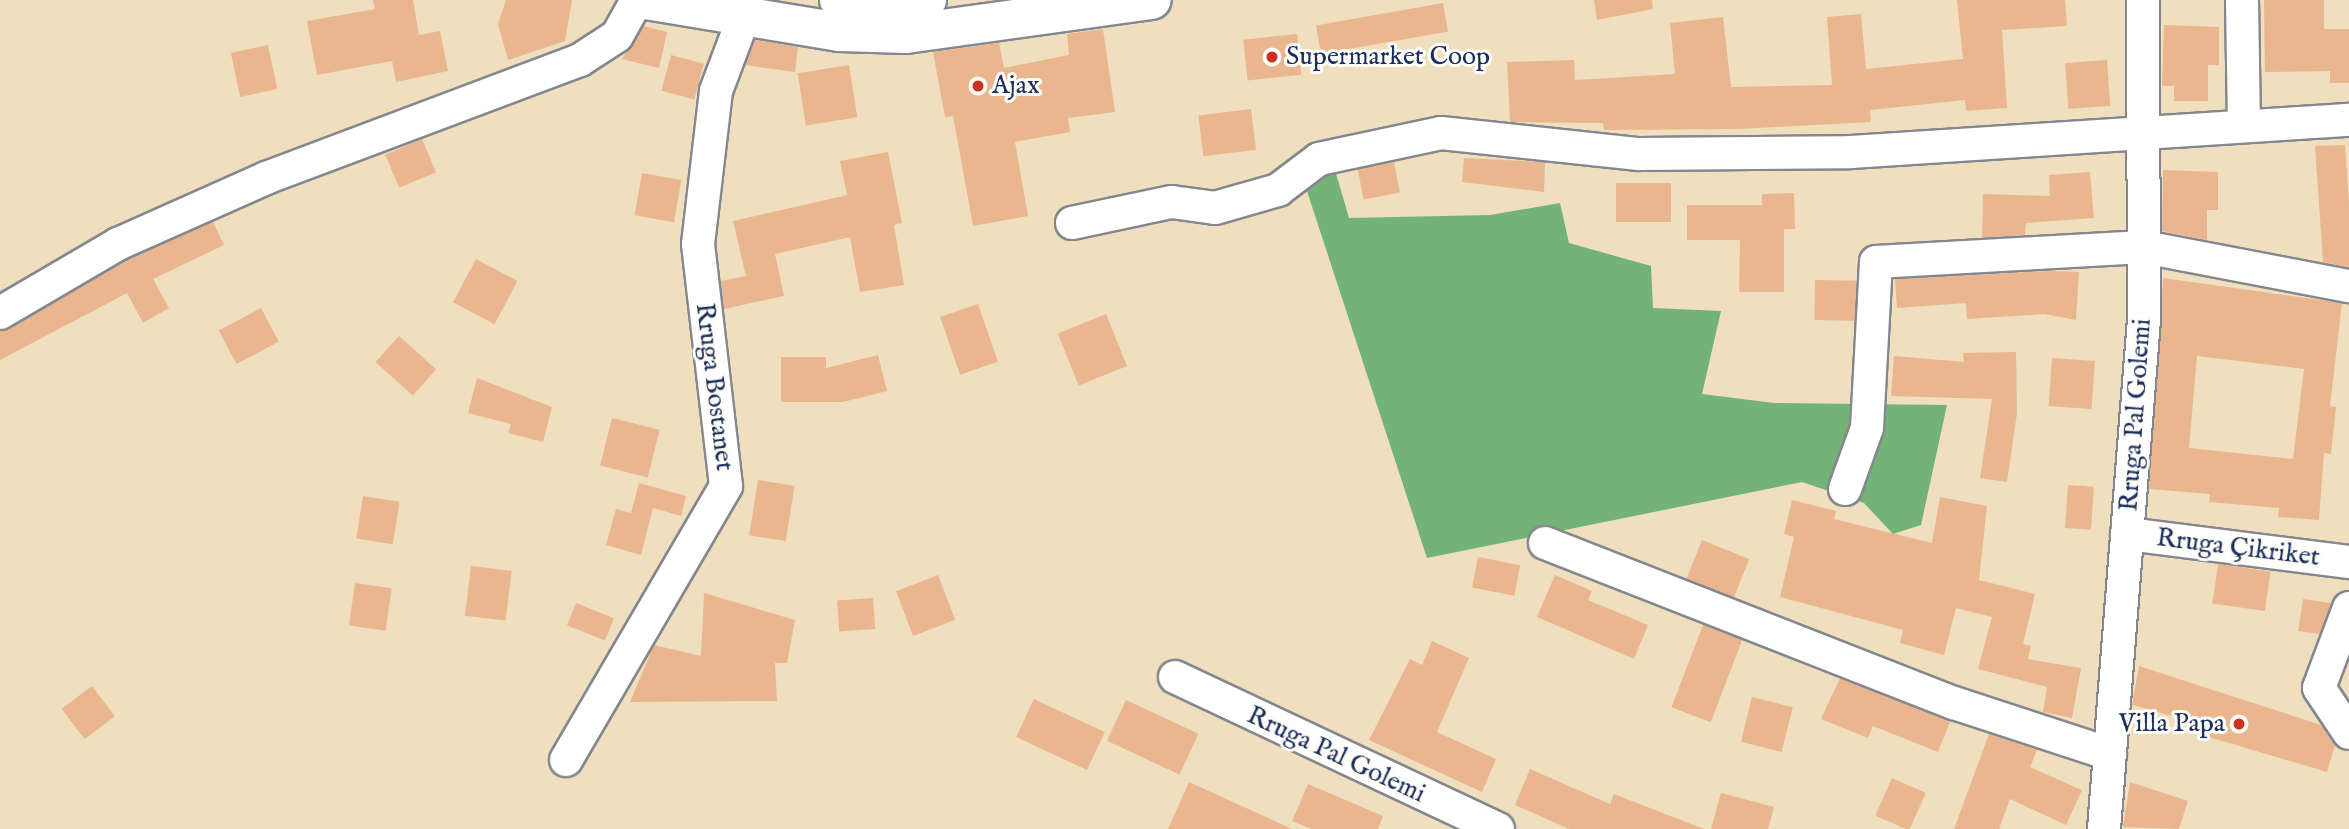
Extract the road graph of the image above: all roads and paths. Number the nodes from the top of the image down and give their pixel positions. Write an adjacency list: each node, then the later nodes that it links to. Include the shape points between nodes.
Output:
1 (637, 0): 15 (street, via 617,36 580,60 267,178 118,244)
2 (646, 0): 8 (main road)
3 (839, 0): 4 (main road)
4 (927, 0)
5 (1152, 0): 8 (main road, via 906,34)
6 (2143, 0): 11 (street, Rruga Pal Golemi)
7 (2242, 0): 10 (street)
8 (743, 19): 24 (street, Rruga Bostanet, via 716,92 698,244 726,486)
9 (2349, 120): 10 (street)
10 (2244, 126): 11 (street)
11 (2143, 131): 12 (street, via 1851,152 1639,154 1441,133 1319,159 1278,190 1215,208 1172,202); 13 (street, Rruga Pal Golemi)
12 (1072, 223)
13 (2144, 247): 14 (street); 16 (street, via 1876,262 1867,428); 17 (street, Rruga Pal Golemi)
14 (2349, 286)
15 (0, 313)
16 (1845, 489)
17 (2127, 534): 19 (street, Rruga Çikriket); 23 (street, Rruga Pal Golemi)
18 (1545, 543): 23 (street, via 1954,703)
19 (2349, 562)
20 (2349, 608): 22 (street, via 2319,688)
21 (1175, 677): 25 (street, Rruga Pal Golemi)
22 (2349, 733)
23 (2110, 754): 26 (street, Rruga Pal Golemi)
24 (566, 760)
25 (1498, 829)
26 (2104, 829)

